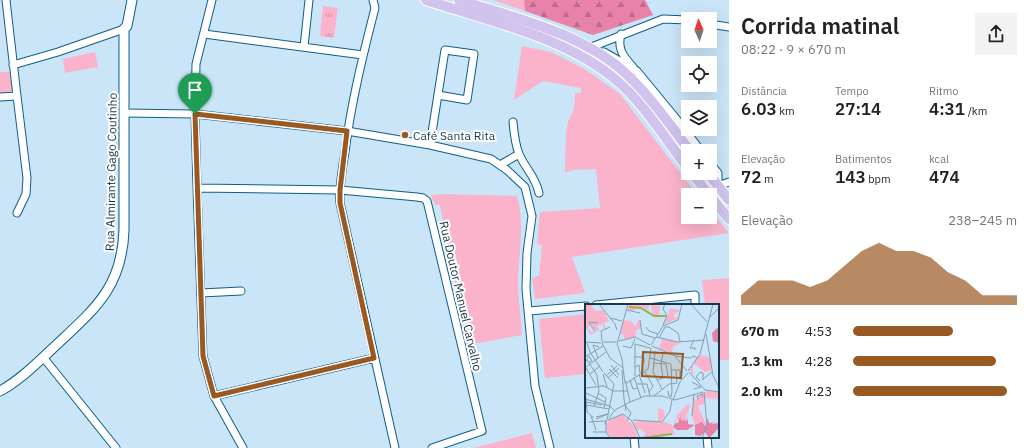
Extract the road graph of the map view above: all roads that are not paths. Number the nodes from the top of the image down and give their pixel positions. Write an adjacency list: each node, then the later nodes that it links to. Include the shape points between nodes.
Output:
1 (6, 0): 17 (street)
2 (132, 0): 11 (street, Rua Almirante Gago Coutinho)
3 (212, 0): 12 (street)
4 (310, 0): 14 (street)
5 (374, 0): 16 (street, via 375,8)
6 (426, 0): 30 (main road, via 555,42 587,58 616,80)
7 (459, 0): 15 (main road, via 558,32)
8 (681, 20): 13 (street, via 663,19)
9 (717, 25): 10 (street)
10 (729, 27)
11 (124, 29): 17 (street); 22 (street, Rua Almirante Gago Coutinho)
12 (204, 34): 14 (street); 23 (street, via 196,64)
13 (621, 34): 15 (street); 18 (street, via 618,44 623,56)
14 (304, 47): 16 (street)
15 (589, 48): 18 (street, via 604,51); 26 (main road, via 624,71)
16 (363, 56): 25 (street)
17 (13, 65): 20 (street)
18 (637, 71): 27 (street)
19 (438, 95): 19 (street, via 445,50 474,54 467,100); 28 (street)
20 (17, 96): 21 (street); 43 (street, via 27,178 26,194)
21 (0, 97)
22 (124, 113): 23 (street); 51 (street, Rua Almirante Gago Coutinho, via 124,243 118,267 98,305)
23 (195, 114): 25 (street); 37 (street)
24 (513, 122): 29 (street)
25 (347, 131): 28 (street); 39 (street)
26 (685, 144)
27 (695, 144)
28 (430, 145): 31 (street, via 491,159)
29 (519, 154): 31 (street); 40 (street, via 536,181)
30 (681, 159)
31 (500, 165): 50 (street, via 525,188 532,216 526,270)
32 (717, 173): 36 (street)
33 (698, 180): 38 (main road)
34 (713, 180): 36 (main road)
35 (729, 182): 36 (street)
36 (718, 186): 41 (main road)
37 (197, 188): 39 (street); 46 (street)
38 (704, 188)
39 (340, 190): 52 (street, via 340,203); 60 (street, Rua Doutor Manuel Carvalho, via 417,196 427,201 482,431)
40 (538, 194)
41 (729, 200)
42 (717, 204): 44 (main road)
43 (17, 213)
44 (729, 219)
45 (242, 291): 46 (street)
46 (201, 292): 54 (street, via 203,356)
47 (622, 304): 48 (street, via 695,295)
48 (695, 304)
49 (585, 306): 50 (street)
50 (529, 311): 61 (street, via 535,386)
51 (43, 357): 53 (street, Rua Almirante Gago Coutinho); 57 (street)
52 (374, 358): 54 (street); 59 (street)
53 (0, 391)
54 (214, 396): 58 (street)
55 (634, 438): 62 (street)
56 (707, 438): 63 (street)
57 (116, 448)
58 (243, 448)
59 (395, 448)
60 (432, 448)
61 (550, 448)
62 (635, 448)
63 (708, 448)

